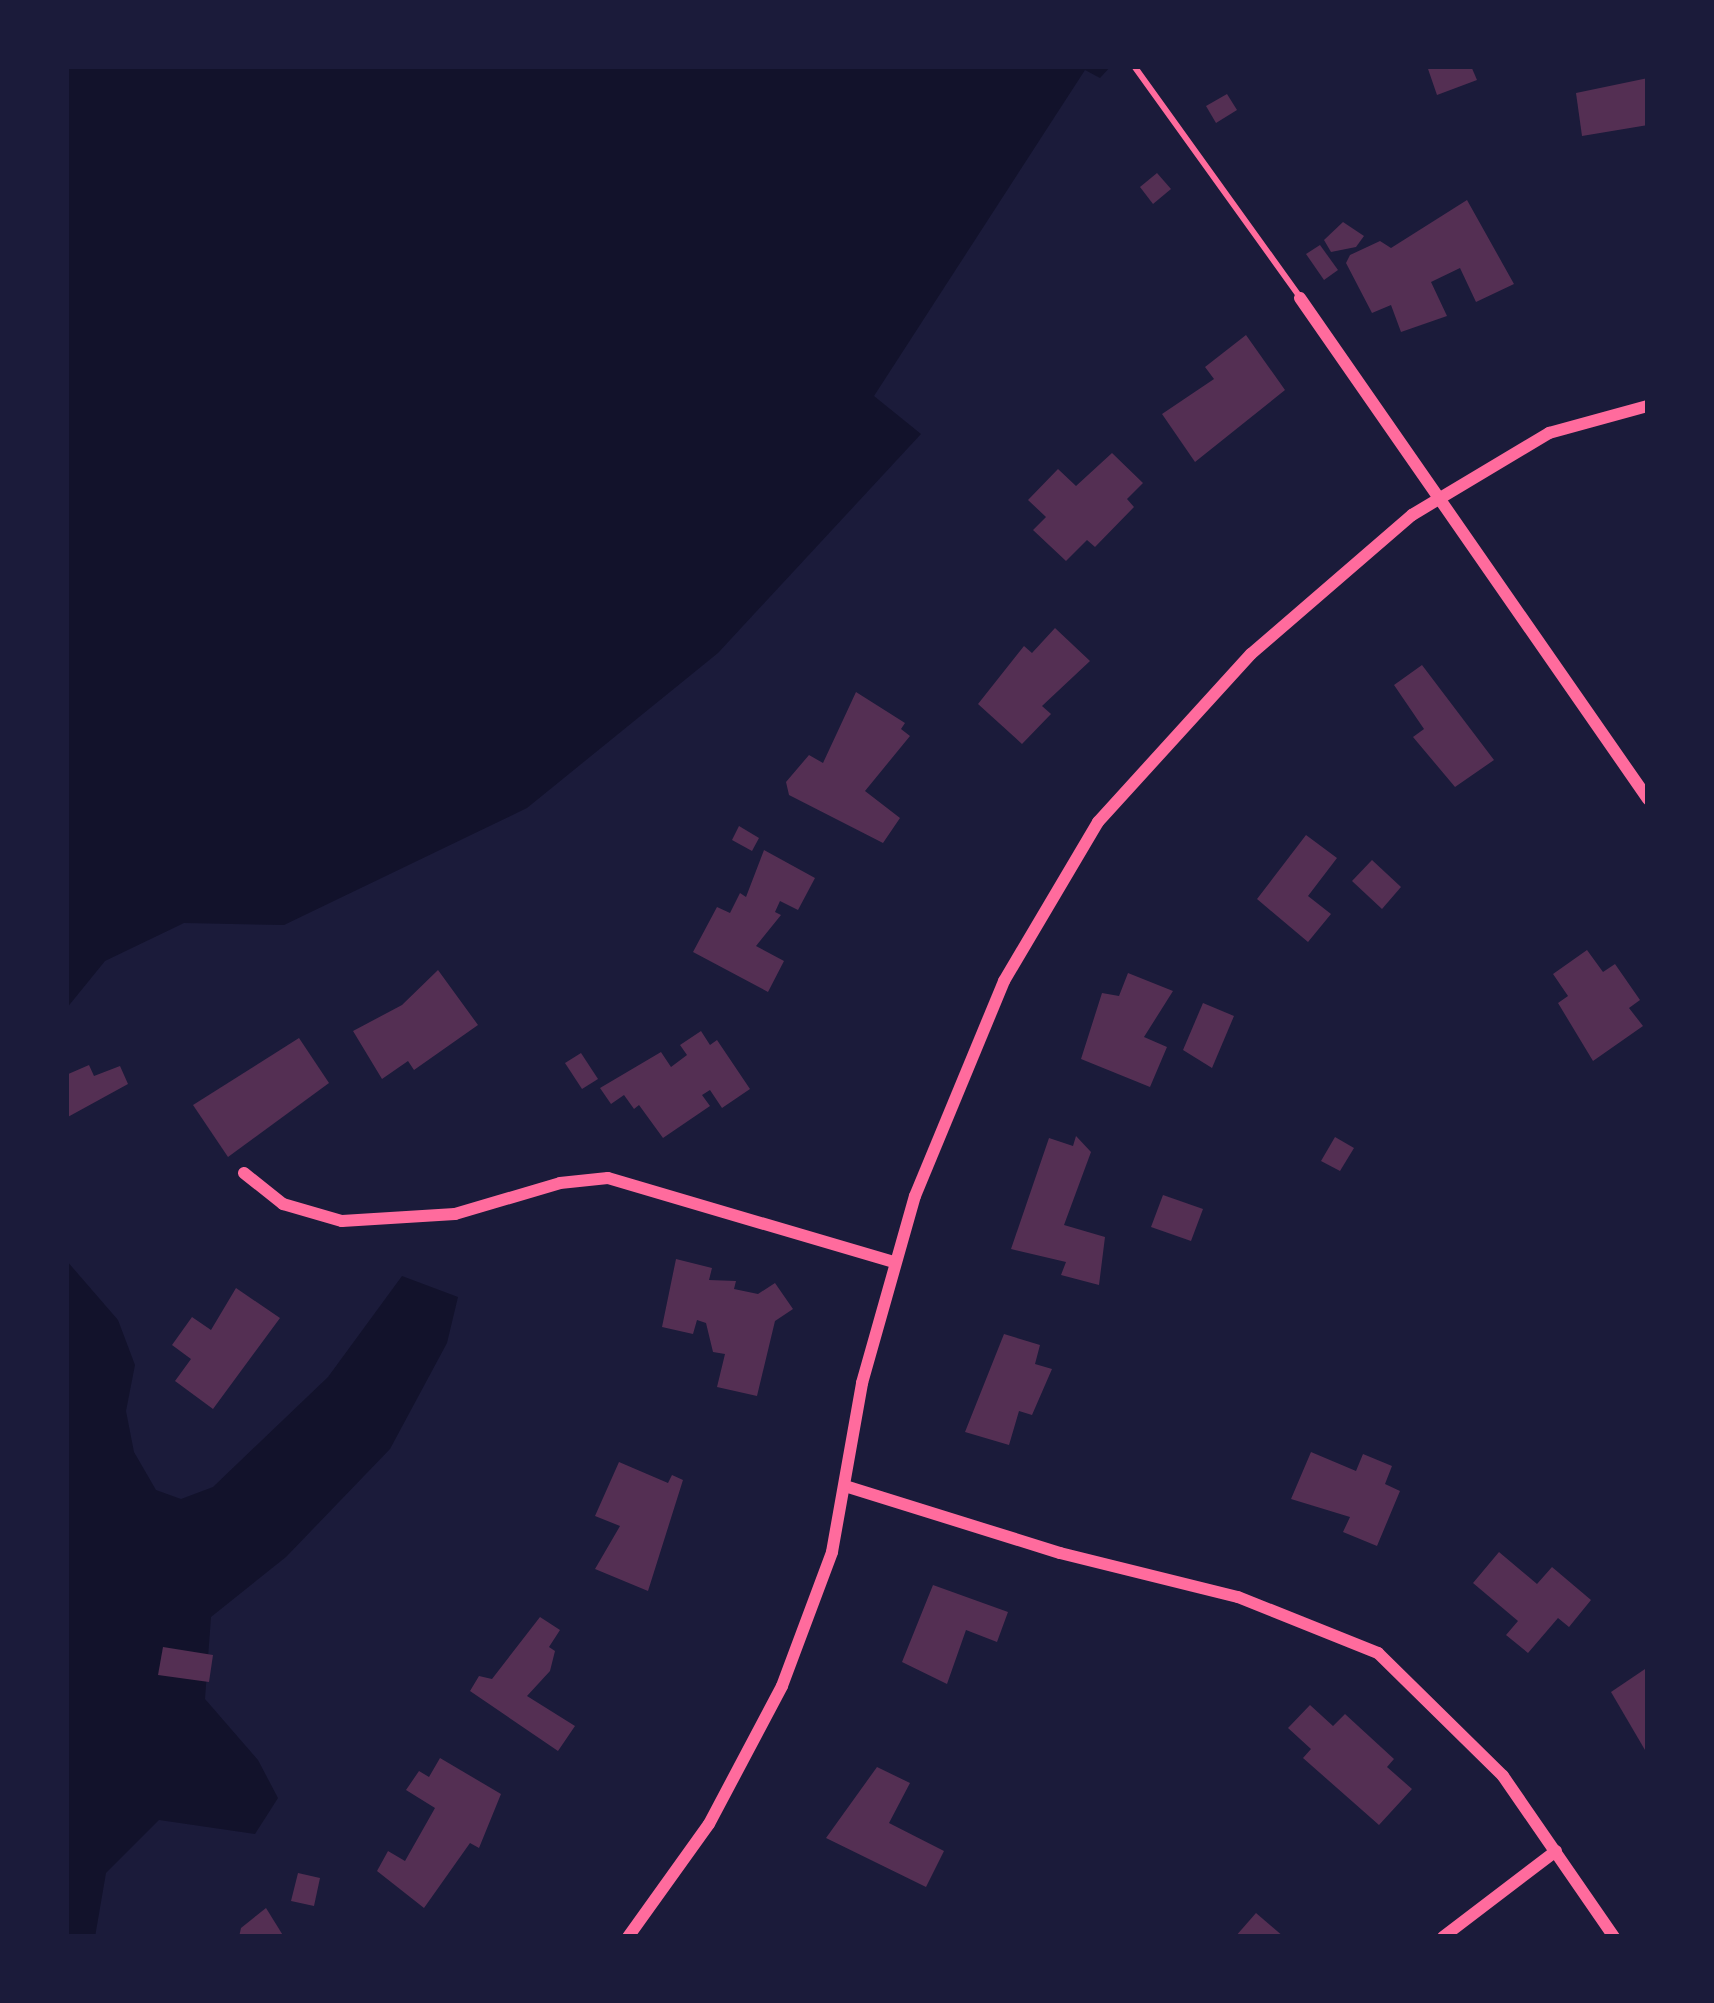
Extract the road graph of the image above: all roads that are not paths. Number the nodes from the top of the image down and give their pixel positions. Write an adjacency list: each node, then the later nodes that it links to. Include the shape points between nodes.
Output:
1 (1134, 66): 2 (lane)
2 (1300, 298): 4 (street)
3 (1648, 406): 4 (street, via 1549,434)
4 (1439, 496): 5 (street); 7 (street, via 1252,654 1098,822 969,1056)
5 (1648, 799)
6 (244, 1173): 7 (street, via 283,1204 342,1221 455,1214 560,1183 608,1178)
7 (893, 1262): 8 (street)
8 (844, 1486): 9 (street, via 1238,1597 1348,1637 1405,1673 1454,1720); 10 (street, via 817,1602 782,1686 709,1824)
9 (1556, 1851): 11 (street); 12 (street)
10 (628, 1937)
11 (1444, 1937)
12 (1614, 1937)

